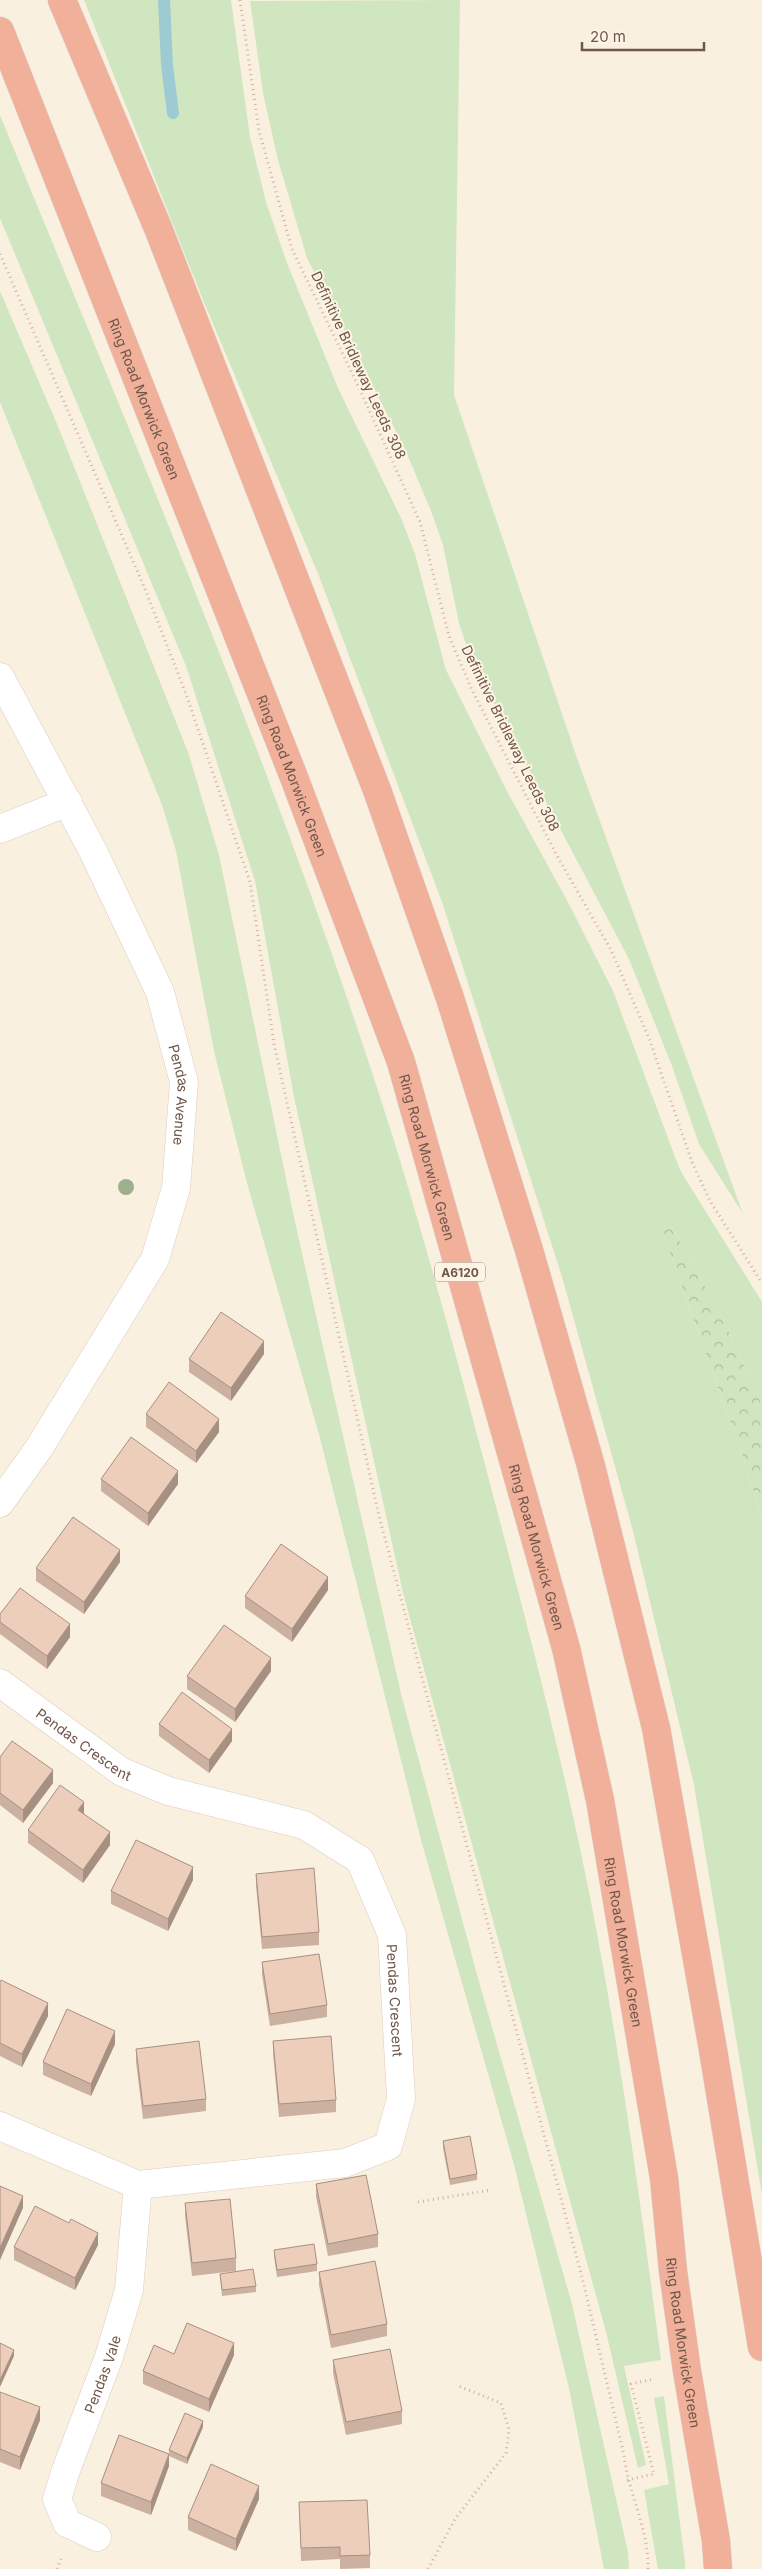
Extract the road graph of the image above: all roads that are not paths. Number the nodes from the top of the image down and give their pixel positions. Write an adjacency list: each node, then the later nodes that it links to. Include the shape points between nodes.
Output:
1 (62, 0): 10 (highway, via 158,228 374,781 450,998 529,1250 591,1466 656,1728)
2 (0, 31): 12 (highway, Ring Road Morwick Green / A6120, via 294,780 403,1071 566,1648 600,1800 664,2178 682,2335)
3 (0, 677): 4 (street, Pendas Avenue)
4 (68, 802): 5 (street); 6 (street, Pendas Avenue, via 160,992 184,1082 176,1188 155,1259 39,1448)
5 (0, 829)
6 (0, 1503)
7 (0, 1683): 9 (street, Pendas Crescent, via 122,1772 168,1791 304,1825 360,1860 392,1934 401,2099 388,2146 345,2163)
8 (0, 2126): 9 (street, Pendas Crescent)
9 (138, 2185): 11 (street, Pendas Vale, via 129,2290 109,2357 57,2499 67,2523)
10 (762, 2347)
11 (97, 2537)
12 (718, 2569)

